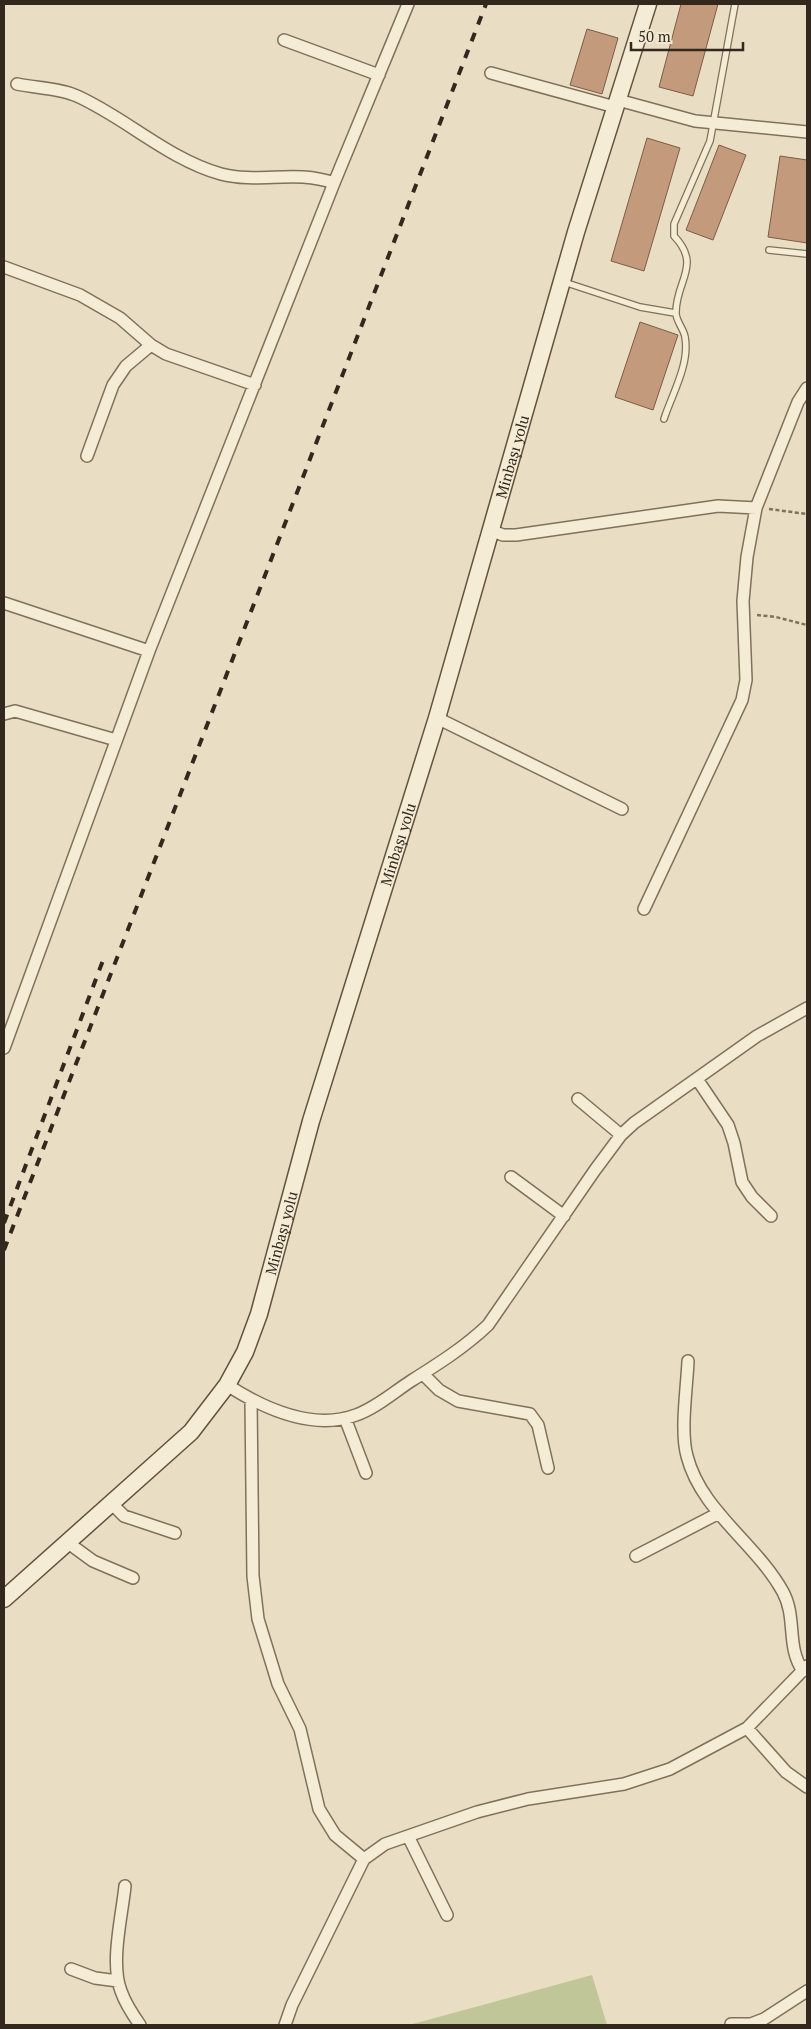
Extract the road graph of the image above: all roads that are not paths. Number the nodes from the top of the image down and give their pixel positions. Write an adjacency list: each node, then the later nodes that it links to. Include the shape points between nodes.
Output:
1 (408, 4): 6 (street)
2 (648, 4): 8 (street, Minbaşı yolu)
3 (735, 4): 9 (lane)
4 (284, 40): 6 (street)
5 (491, 73): 8 (street)
6 (379, 75): 11 (street)
7 (17, 84): 11 (street, via 76,95 196,165 221,174 245,179 316,176)
8 (617, 104): 9 (street); 15 (street, Minbaşı yolu)
9 (713, 122): 10 (street); 16 (lane, via 710,142 674,224 674,236 685,247 687,259)
10 (807, 132)
11 (334, 183): 18 (street)
12 (770, 250): 13 (lane)
13 (807, 254)
14 (4, 267): 17 (street, via 80,295 120,318)
15 (562, 281): 16 (lane, via 640,307); 23 (street, Minbaşı yolu)
16 (675, 313): 20 (lane, via 685,336 686,356)
17 (150, 345): 18 (street, via 166,354); 21 (street, via 126,366 113,385)
18 (254, 385): 25 (street)
19 (807, 388): 22 (street, via 798,402)
20 (664, 419)
21 (86, 456)
22 (756, 508): 23 (street, via 718,506 516,535); 30 (street, via 744,580 746,680 742,700)
23 (490, 530): 27 (street, Minbaşı yolu)
24 (4, 603): 25 (street)
25 (149, 651): 28 (street)
26 (4, 714): 28 (street, via 15,711)
27 (437, 718): 29 (street); 41 (street, Minbaşı yolu, via 311,1121 259,1314 245,1352)
28 (116, 740): 32 (street)
29 (622, 809)
30 (644, 909)
31 (807, 1008): 33 (street, via 757,1036)
32 (4, 1048)
33 (697, 1079): 35 (street, via 647,1112); 38 (street, via 728,1126 742,1182)
34 (578, 1099): 35 (street)
35 (621, 1135): 37 (street)
36 (511, 1176): 37 (street)
37 (564, 1216): 40 (street, via 488,1325)
38 (771, 1216)
39 (688, 1361): 47 (street, via 686,1455)
40 (423, 1374): 43 (street, via 369,1409); 44 (street, via 439,1390 458,1401 530,1414 538,1425)
41 (226, 1385): 42 (street); 46 (street, Minbaşı yolu, via 191,1432)
42 (251, 1400): 43 (street, via 302,1417); 57 (street, via 253,1576 258,1619 278,1684 300,1729 319,1809 335,1835)
43 (345, 1418): 45 (street)
44 (548, 1468)
45 (366, 1473)
46 (112, 1503): 48 (street, via 124,1516); 49 (street, Minbaşı yolu)
47 (719, 1513): 50 (street); 53 (street, via 783,1592 792,1613 792,1646 797,1662)
48 (176, 1533)
49 (67, 1542): 51 (street, via 93,1561); 52 (street, Minbaşı yolu)
50 (636, 1556)
51 (133, 1578)
52 (4, 1599)
53 (805, 1669): 54 (street)
54 (747, 1728): 55 (street, via 786,1772); 56 (street, via 670,1769 624,1784 528,1798)
55 (807, 1786)
56 (408, 1836): 57 (street, via 385,1844); 59 (street)
57 (364, 1859): 65 (street, via 296,1996)
58 (126, 1886): 61 (street, via 117,1958)
59 (447, 1915)
60 (71, 1969): 61 (street, via 95,1978)
61 (118, 1981): 64 (street)
62 (807, 1991): 63 (street, via 764,2019 751,2024)
63 (731, 2024)
64 (140, 2025)
65 (285, 2025)

